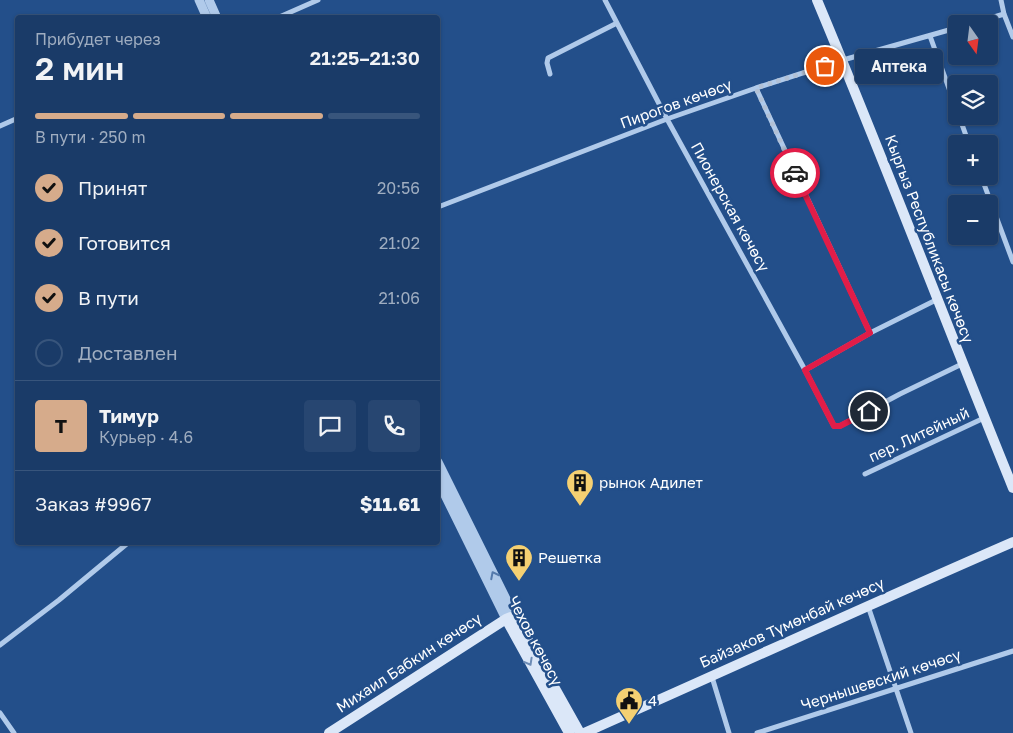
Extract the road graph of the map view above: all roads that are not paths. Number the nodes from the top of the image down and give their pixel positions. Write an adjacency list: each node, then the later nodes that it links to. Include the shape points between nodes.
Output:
1 (199, 0): 8 (street)
2 (209, 0): 9 (street)
3 (318, 0): 10 (street)
4 (605, 0): 12 (street, Пионерская көчөсү)
5 (817, 0): 16 (main road, Кыргыз Республикасы көчөсү)
6 (1001, 0): 7 (street)
7 (1004, 14): 11 (street); 15 (street)
8 (206, 15)
9 (216, 15)
10 (284, 15)
11 (998, 16)
12 (617, 23): 17 (street, via 548,58); 21 (street, Пионерская көчөсү)
13 (948, 30): 14 (street, Пирогов көчөсү)
14 (930, 36): 16 (street, Пирогов көчөсү); 18 (street)
15 (1013, 38)
16 (843, 60): 19 (street, Пирогов көчөсү); 26 (main road, Кыргыз Республикасы көчөсү)
17 (550, 74)
18 (948, 86)
19 (756, 88): 21 (street, Пирогов көчөсү); 27 (street)
20 (15, 119): 22 (street)
21 (667, 119): 24 (street, Пирогов көчөсү); 29 (street, Пионерская көчөсү)
22 (0, 126)
23 (984, 185): 25 (street)
24 (440, 206)
25 (1013, 262)
26 (938, 299): 27 (street); 28 (main road, Кыргыз Республикасы көчөсү)
27 (870, 333): 29 (street)
28 (962, 364): 29 (street, Пионерская көчөсү, via 840,426 834,426); 30 (main road, Кыргыз Республикасы көчөсү)
29 (805, 370)
30 (984, 418): 32 (street, пер. Литейный); 34 (main road, Кыргыз Республикасы көчөсү)
31 (440, 466): 38 (street, Чехов көчөсү, one-way to 31)
32 (865, 474)
33 (440, 485): 38 (street, Чехов көчөсү)
34 (1013, 488)
35 (1013, 542): 37 (main road, Байзаков Түмөнбай көчөсү)
36 (125, 545): 39 (street)
37 (868, 605): 41 (main road, Байзаков Түмөнбай көчөсү); 42 (street)
38 (511, 619): 45 (main road, Михаил Бабкин көчөсү); 46 (main road, Чехов көчөсү, one-way to 46); 47 (main road)
39 (0, 645)
40 (1013, 652): 42 (street, Чернышевский көчөсү)
41 (712, 677): 48 (main road, Байзаков Түмөнбай көчөсү); 49 (street)
42 (897, 688): 50 (street, Чернышевский көчөсү); 51 (street)
43 (0, 713): 44 (street)
44 (14, 733)
45 (329, 733)
46 (568, 733)
47 (580, 733)
48 (584, 733)
49 (729, 733)
50 (757, 733)
51 (911, 733)

